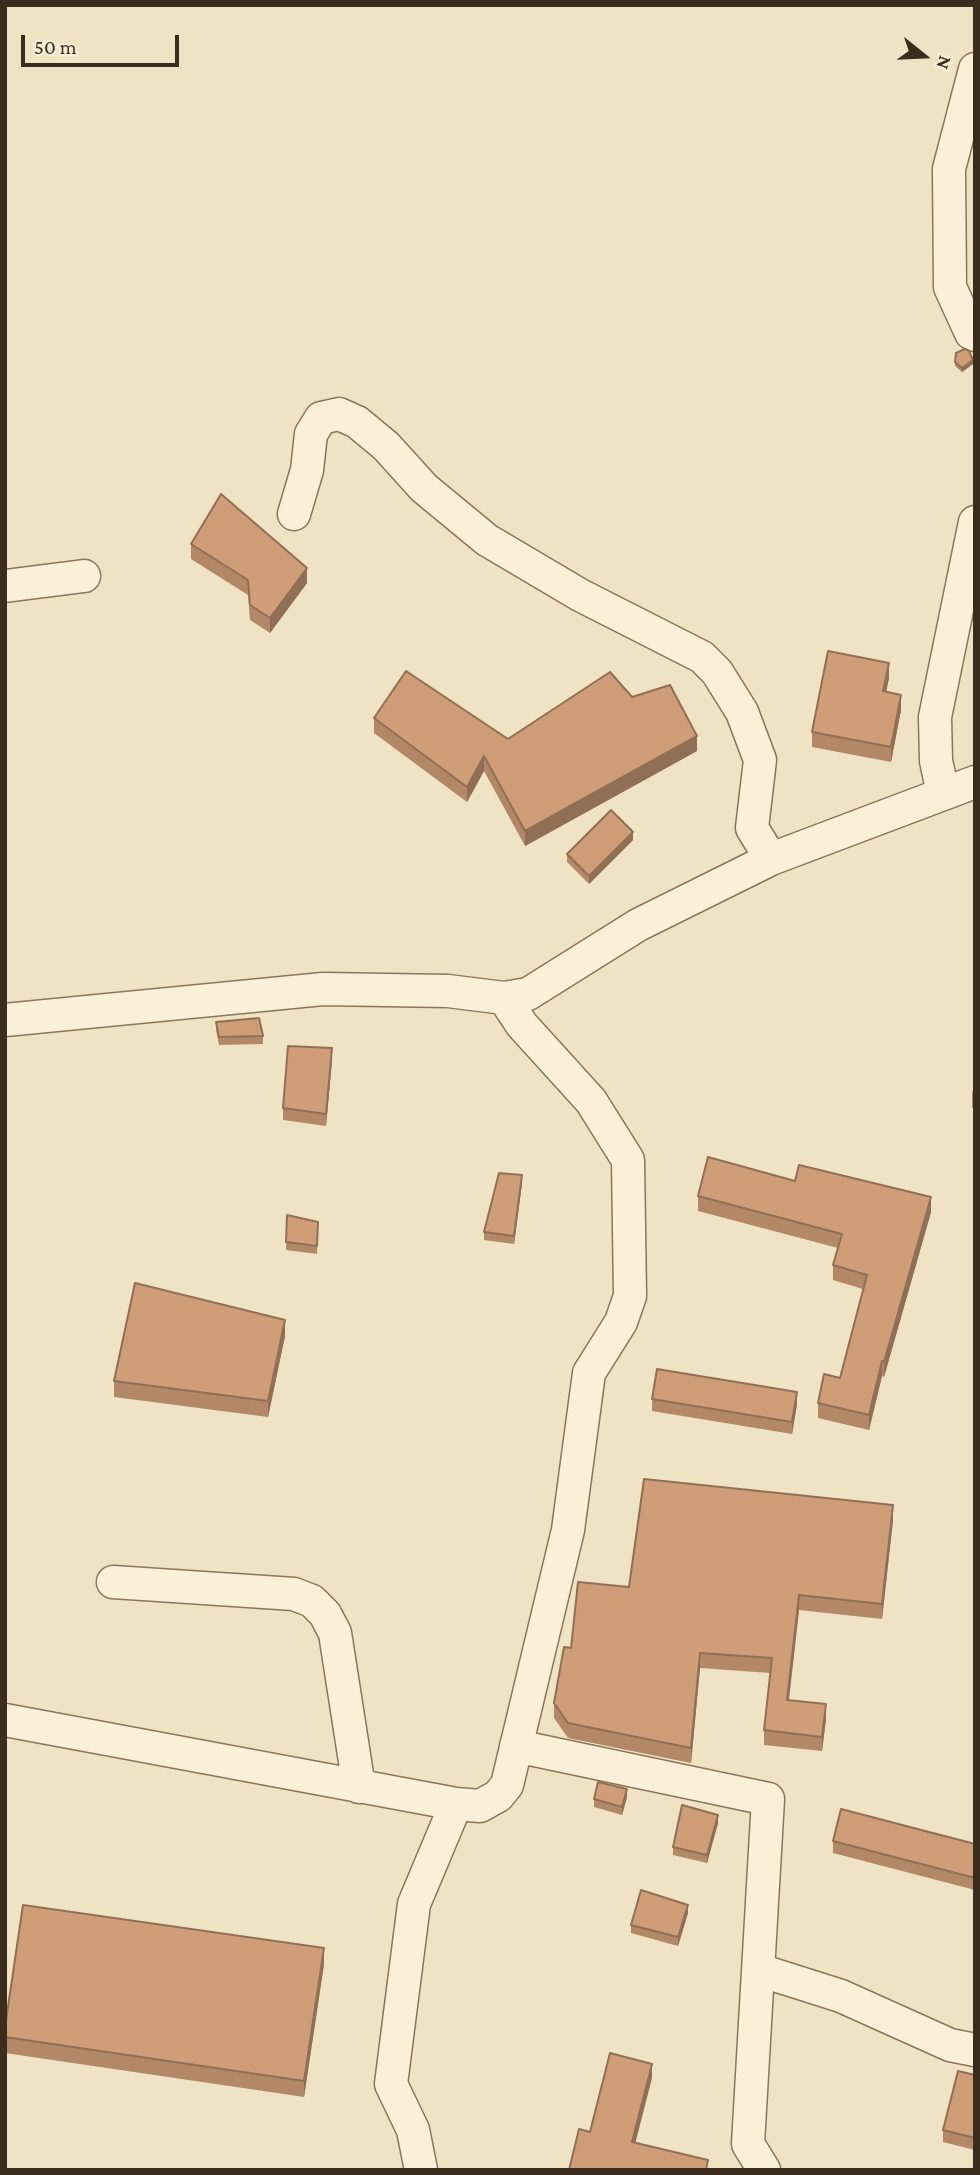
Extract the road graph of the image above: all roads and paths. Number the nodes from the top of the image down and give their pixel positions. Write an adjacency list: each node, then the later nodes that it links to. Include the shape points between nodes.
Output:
1 (975, 69): 2 (street, via 949,169 950,287)
2 (975, 335)
3 (294, 514): 9 (street, via 311,435 321,418 338,414 376,438 424,488 487,540 580,595 702,657 718,672 742,712 760,760 752,828)
4 (975, 522): 8 (street, via 935,717 936,761)
5 (84, 576): 6 (street)
6 (5, 586)
7 (975, 782): 8 (street)
8 (943, 793): 9 (street)
9 (771, 859): 10 (street, via 638,925 528,994)
10 (505, 998): 11 (street, via 448,991 323,989); 14 (street, via 522,1025 591,1101 628,1160 631,1296 621,1322 589,1373 568,1530)
11 (5, 1020)
12 (113, 1582): 15 (street, via 294,1594 312,1601 326,1614 335,1633)
13 (5, 1720): 15 (street)
14 (516, 1746): 16 (street, via 507,1785 498,1796 480,1806); 17 (street, via 768,1799)
15 (359, 1787): 16 (street)
16 (456, 1804): 19 (street, via 414,1904 391,2084 412,2130)
17 (759, 1970): 18 (street, via 841,1996 950,2045); 20 (street, via 748,2144)
18 (975, 2050)
19 (421, 2170)
20 (764, 2170)

